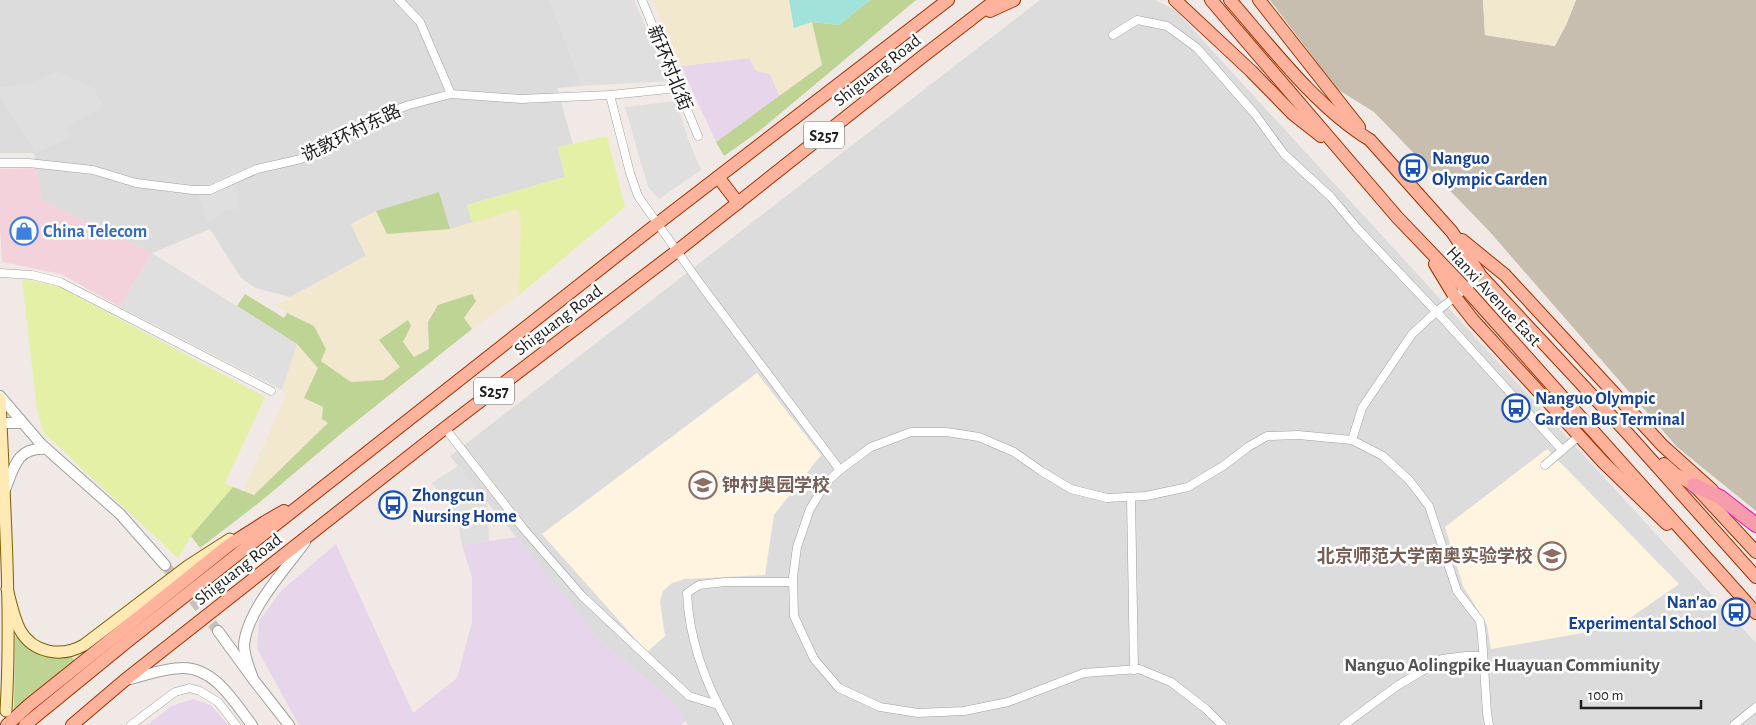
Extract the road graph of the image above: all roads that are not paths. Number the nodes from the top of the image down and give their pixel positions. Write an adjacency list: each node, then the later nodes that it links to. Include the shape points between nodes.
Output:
1 (400, 0): 13 (street, via 420,22)
2 (642, 0): 12 (street, 新环村北街)
3 (996, 0): 10 (main road, Shiguang Road / S257)
4 (1014, 0): 10 (main road)
5 (1175, 0): 17 (main road, via 1293,114)
6 (1210, 0): 17 (main road, Hanxi Avenue East)
7 (1230, 0): 16 (main road, Hanxi Avenue East, via 1324,104)
8 (1259, 0): 16 (main road)
9 (946, 1): 19 (main road, Shiguang Road / S257)
10 (972, 19): 20 (main road, Shiguang Road / S257)
11 (1113, 35): 29 (street, via 1137,20 1167,26 1197,48 1255,114 1284,154 1331,197)
12 (678, 88): 14 (street, 诜敦环村东路); 15 (street, 新环村北街)
13 (451, 94): 14 (street, 诜敦环村东路, via 521,99); 18 (street, 诜敦环村东路, via 376,117 301,159 257,169 210,190 136,183 93,170)
14 (610, 95): 21 (street, via 638,196)
15 (698, 136)
16 (1370, 140): 22 (main road, Hanxi Avenue East)
17 (1343, 154): 23 (main road, Hanxi Avenue East)
18 (0, 163)
19 (718, 177): 20 (main road); 21 (main road, Shiguang Road / S257)
20 (738, 203): 24 (main road, Shiguang Road / S257)
21 (657, 224): 24 (street); 46 (main road, Shiguang Road / S257)
22 (1452, 232): 26 (main road, Hanxi Avenue East); 48 (main road, via 1505,275 1663,446)
23 (1426, 248): 27 (main road, Hanxi Avenue East); 28 (main road)
24 (677, 251): 37 (main road, Shiguang Road / S257); 43 (street)
25 (0, 273): 32 (street, via 32,275 60,282)
26 (1481, 276): 27 (street); 30 (main road, Hanxi Avenue East)
27 (1465, 288): 28 (street); 31 (main road, Hanxi Avenue East)
28 (1455, 297): 29 (street); 38 (main road)
29 (1436, 312): 39 (street, via 1412,334 1362,408); 41 (street)
30 (1535, 335): 31 (main road); 34 (main road, Hanxi Avenue East)
31 (1520, 349): 53 (main road, Hanxi Avenue East)
32 (271, 391)
33 (0, 397): 35 (main road); 36 (street)
34 (1598, 403): 44 (main road, via 1675,474); 55 (main road, Hanxi Avenue East)
35 (0, 423): 36 (street); 45 (main road)
36 (22, 424): 40 (street)
37 (445, 428): 51 (main road, Shiguang Road / S257); 64 (street, via 582,596 689,696)
38 (1579, 436): 41 (street); 53 (main road, via 1623,483)
39 (1352, 440): 47 (street, via 1266,436 1188,487); 60 (street, via 1383,456 1410,480 1429,506 1457,591 1480,621)
40 (46, 449): 45 (street, via 32,449 22,454); 54 (street, via 120,514)
41 (1562, 450): 42 (street)
42 (1545, 465)
43 (840, 470): 47 (street, via 871,447 911,432 946,432 979,436 1014,452 1071,489 1108,498); 56 (street, via 826,483 810,509 797,546)
44 (1694, 485): 48 (highway); 52 (main road)
45 (5, 490): 57 (main road)
46 (317, 493): 49 (main road); 68 (main road, Shiguang Road / S257)
47 (1131, 497): 61 (street)
48 (1720, 497): 50 (highway)
49 (265, 522): 57 (main road, via 223,543 84,645 68,652 47,652 30,643 20,630); 67 (main road, via 229,545)
50 (1756, 525)
51 (312, 533): 62 (street, via 270,587 249,627 244,645); 63 (main road, Shiguang Road / S257)
52 (1756, 552)
53 (1710, 560): 58 (main road, Hanxi Avenue East)
54 (165, 565)
55 (1756, 577)
56 (793, 582): 61 (street, via 794,616 814,659 839,688 880,707 918,713 964,711 1008,702 1084,673); 64 (street, via 725,582 699,585 688,593 696,652)
57 (7, 589): 66 (main road)
58 (1756, 612)
59 (218, 631): 62 (street)
60 (1483, 656): 76 (street, via 1442,659 1397,686); 77 (street)
61 (1134, 670): 75 (street, via 1171,682)
62 (253, 679): 73 (street)
63 (125, 680): 69 (main road, Shiguang Road / S257); 72 (street, via 172,669 199,671 217,682)
64 (718, 705): 74 (street)
65 (1756, 707): 78 (street)
66 (6, 711)
67 (7, 725)
68 (25, 725)
69 (72, 725)
70 (131, 725): 71 (street, via 176,692 190,688 218,702)
71 (236, 725)
72 (252, 725)
73 (290, 725)
74 (730, 725)
75 (1222, 725)
76 (1344, 725)
77 (1490, 725)
78 (1734, 725)

